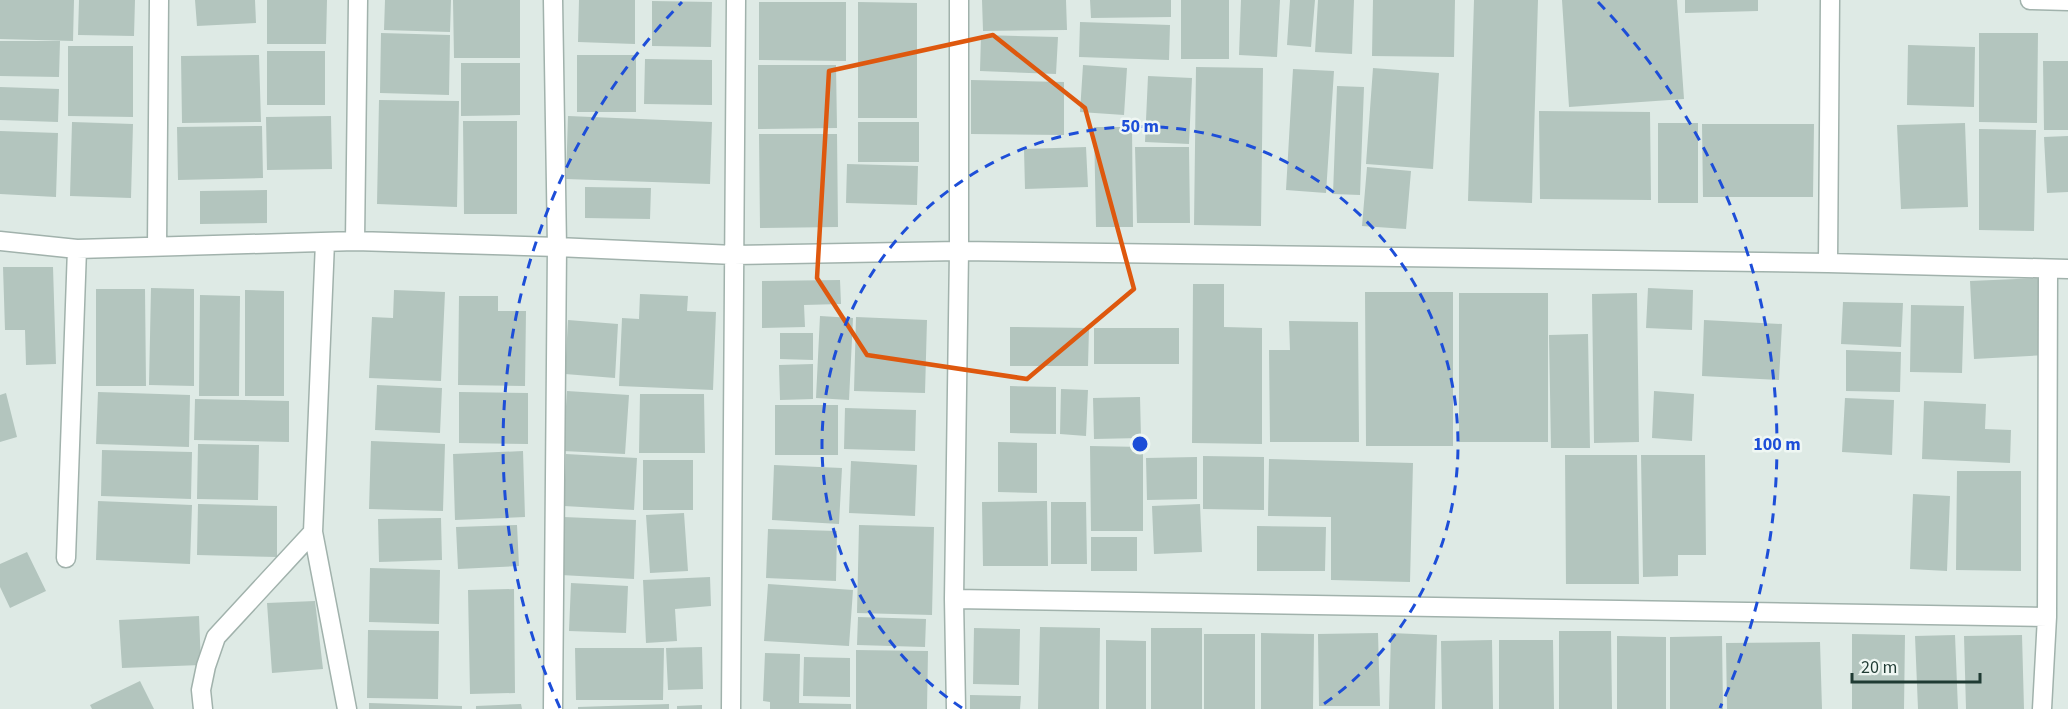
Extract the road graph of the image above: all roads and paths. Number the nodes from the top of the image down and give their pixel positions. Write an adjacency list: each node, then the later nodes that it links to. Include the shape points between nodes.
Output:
1 (159, 0): 12 (street)
2 (358, 0): 10 (street)
3 (553, 0): 13 (street)
4 (736, 0): 16 (street)
5 (960, 0): 15 (street)
6 (1830, 0): 17 (street)
7 (2030, 0): 8 (street)
8 (2068, 1)
9 (0, 241): 14 (street)
10 (356, 241): 11 (street); 13 (street)
11 (325, 242): 12 (street); 20 (street)
12 (158, 246): 14 (street)
13 (557, 247): 16 (street); 26 (street)
14 (77, 249): 21 (street)
15 (959, 251): 16 (street); 17 (street); 22 (street)
16 (734, 255): 27 (street)
17 (1828, 263): 18 (street)
18 (2048, 269): 19 (street); 23 (street)
19 (2068, 269)
20 (313, 532): 24 (street, via 216,637 201,690); 25 (street)
21 (66, 558)
22 (954, 599): 23 (street); 28 (street)
23 (2047, 617): 29 (street)
24 (203, 709)
25 (347, 709)
26 (553, 709)
27 (731, 709)
28 (956, 709)
29 (2042, 709)

